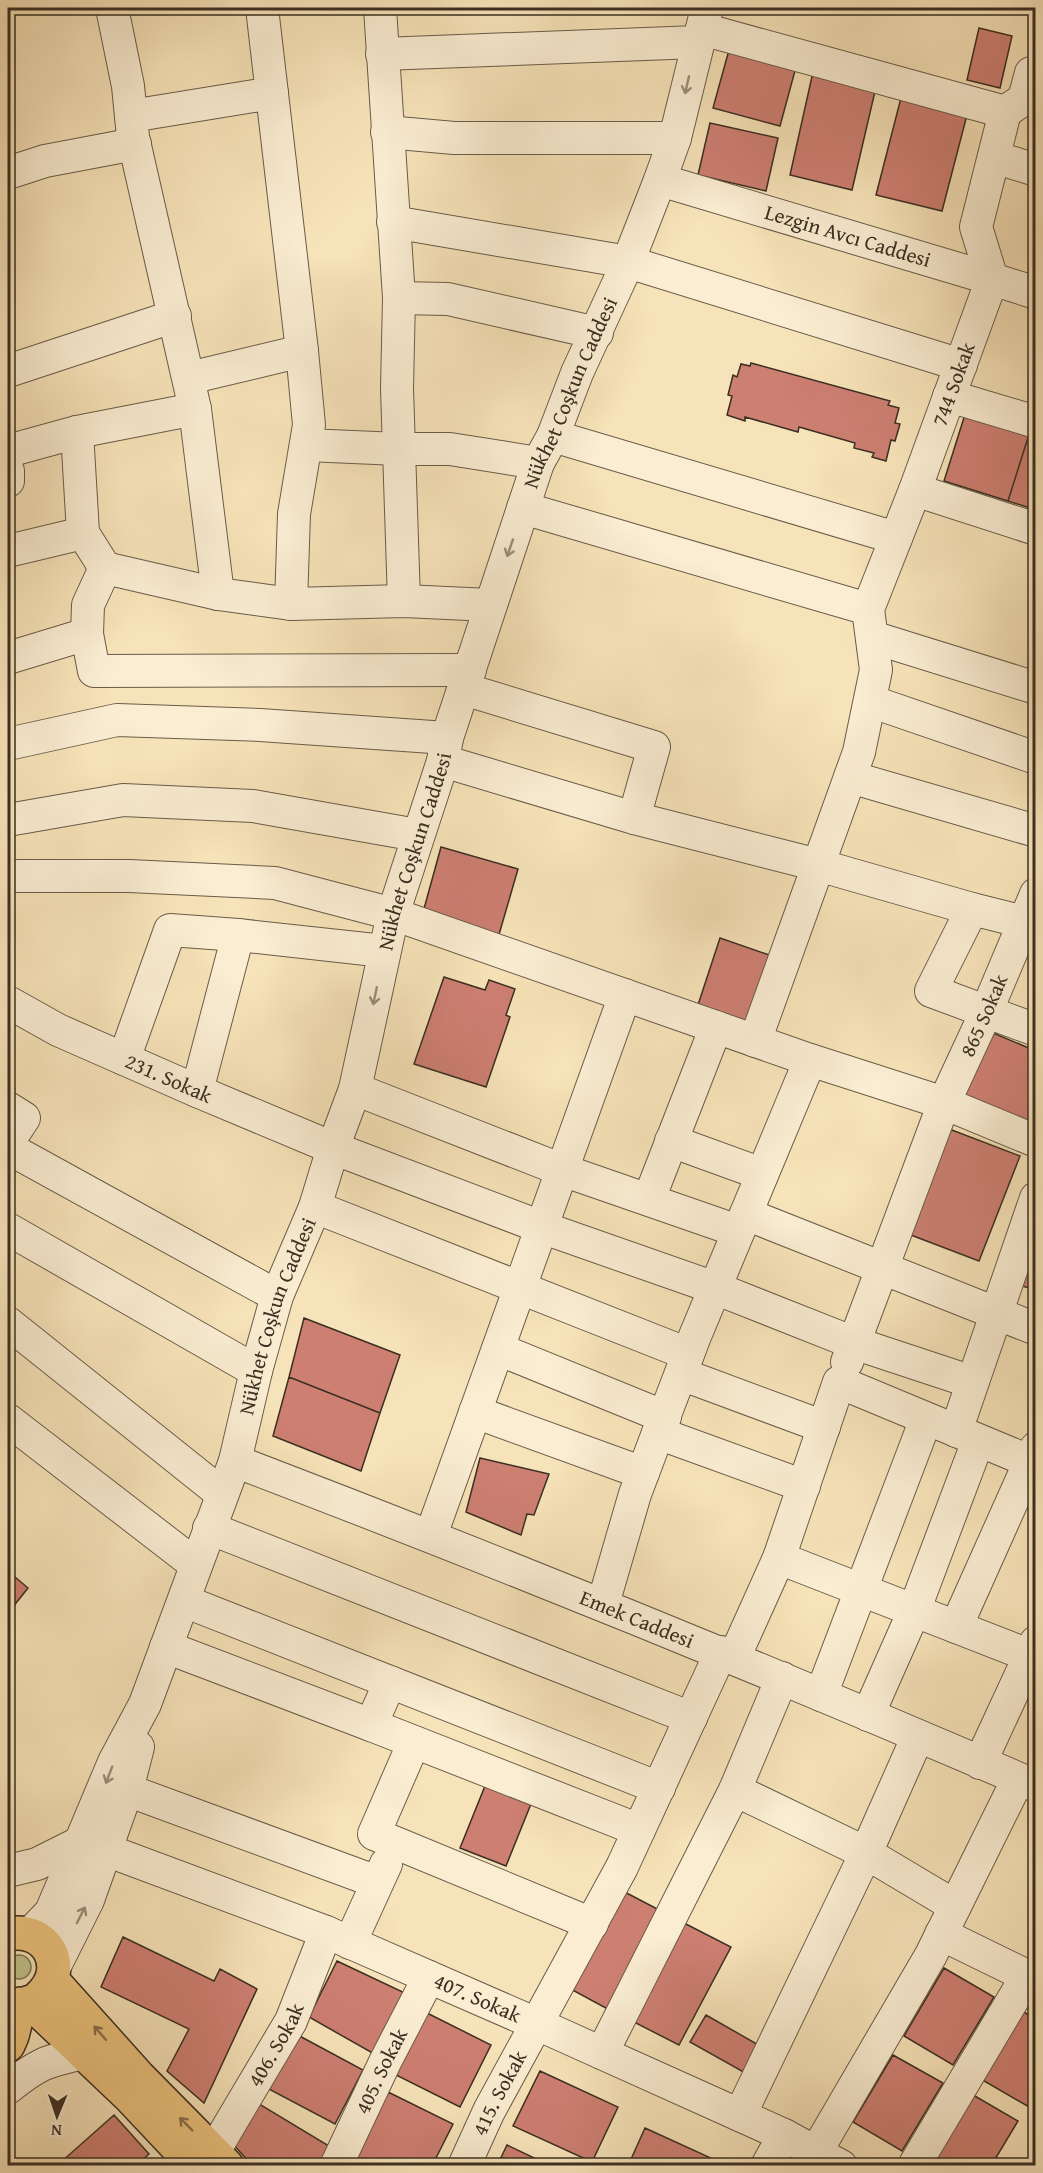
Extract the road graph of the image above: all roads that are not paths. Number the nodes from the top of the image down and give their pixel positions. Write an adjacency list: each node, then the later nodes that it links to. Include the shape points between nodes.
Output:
1 (112, 8): 9 (street)
2 (262, 8): 7 (street)
3 (380, 8): 5 (street)
4 (702, 26): 5 (street); 8 (street); 11 (street, Nükhet Coşkun Caddesi, one-way to 11)
5 (382, 54): 10 (street)
6 (1035, 75): 8 (street, via 1031,74 1024,99)
7 (272, 93): 9 (street); 23 (street)
8 (1005, 112): 12 (street)
9 (133, 130): 14 (street); 21 (street)
10 (387, 132): 11 (street, via 454,138); 16 (street)
11 (675, 138): 15 (street, Nükhet Coşkun Caddesi)
12 (994, 158): 13 (street); 18 (street, via 976,227)
13 (1035, 170)
14 (8, 173)
15 (660, 180): 17 (street, Nükhet Coşkun Caddesi); 18 (street, Lezgin Avcı Caddesi)
16 (393, 222): 17 (street); 20 (street)
17 (628, 262): 22 (street, Nükhet Coşkun Caddesi); 24 (street)
18 (992, 279): 19 (street, Lezgin Avcı Caddesi); 24 (street, 744 Sokak)
19 (1035, 293)
20 (399, 298): 22 (street, via 448,299); 33 (street)
21 (175, 316): 25 (street); 26 (street)
22 (597, 333): 31 (street, Nükhet Coşkun Caddesi)
23 (302, 351): 26 (street); 32 (street, via 309,425)
24 (961, 365): 27 (street, 744 Sokak)
25 (8, 371)
26 (189, 378): 28 (street)
27 (949, 396): 29 (street); 38 (street, 744 Sokak)
28 (195, 409): 30 (street); 45 (street)
29 (1035, 422)
30 (76, 432): 34 (street); 41 (street)
31 (553, 436): 35 (street, Nükhet Coşkun Caddesi); 42 (street)
32 (306, 445): 33 (street); 47 (street, via 294,514)
33 (399, 449): 35 (street, via 450,449); 46 (street)
34 (8, 451)
35 (538, 464): 39 (street, Nükhet Coşkun Caddesi)
36 (8, 471): 37 (street)
37 (8, 481)
38 (915, 490): 40 (street); 42 (street, 744 Sokak)
39 (523, 508): 48 (street, Nükhet Coşkun Caddesi, one-way to 48); 49 (street)
40 (1035, 529)
41 (83, 533): 43 (street); 44 (street)
42 (896, 538): 49 (street, 744 Sokak)
43 (8, 551)
44 (105, 568): 45 (street); 50 (street, via 88,605)
45 (218, 594): 47 (street)
46 (404, 601): 47 (street); 48 (street)
47 (291, 604)
48 (490, 605): 52 (street, Nükhet Coşkun Caddesi)
49 (870, 623): 53 (street); 54 (street, via 876,670)
50 (87, 634): 51 (street); 52 (street, via 94,671)
51 (8, 658)
52 (467, 679): 56 (street, Nükhet Coşkun Caddesi); 59 (street, via 654,747)
53 (1035, 688)
54 (870, 701): 57 (street); 58 (street)
55 (8, 744): 56 (street, via 117,720 260,726)
56 (445, 750): 59 (street); 62 (street, Nükhet Coşkun Caddesi)
57 (1035, 758)
58 (850, 777): 61 (street); 63 (street)
59 (634, 818): 63 (street)
60 (8, 820): 62 (street, via 123,800 253,806)
61 (1035, 831)
62 (417, 835): 66 (street, Nükhet Coşkun Caddesi)
63 (818, 865): 65 (street); 75 (street)
64 (8, 876): 66 (street, via 129,876 275,883)
65 (972, 909): 67 (street); 72 (street, via 931,990)
66 (393, 914): 69 (street, Nükhet Coşkun Caddesi); 70 (street)
67 (1029, 922): 72 (street, 865 Sokak)
68 (238, 935): 69 (street); 76 (street, via 170,930); 79 (street)
69 (384, 951): 78 (street, Nükhet Coşkun Caddesi, one-way to 78)
70 (625, 995): 73 (street); 87 (street)
71 (8, 1002): 76 (street, 231. Sokak, via 58,1030)
72 (987, 1010): 74 (street); 80 (street, 865 Sokak)
73 (716, 1027): 75 (street); 82 (street)
74 (1035, 1030)
75 (755, 1041): 77 (street)
76 (124, 1059): 79 (street, 231. Sokak)
77 (810, 1060): 80 (street); 88 (street)
78 (355, 1089): 86 (street, Nükhet Coşkun Caddesi); 87 (street)
79 (197, 1091): 86 (street, 231. Sokak)
80 (944, 1103): 83 (street); 95 (street, 865 Sokak)
81 (8, 1108): 84 (street, via 24,1118)
82 (671, 1141): 88 (street); 90 (street)
83 (1035, 1141)
84 (8, 1142)
85 (8, 1148): 98 (street)
86 (333, 1148): 91 (street, Nükhet Coşkun Caddesi); 93 (street, 231. Sokak)
87 (562, 1170): 90 (street); 93 (street)
88 (762, 1174): 92 (street)
89 (1035, 1198): 99 (street)
90 (649, 1199): 92 (street)
91 (315, 1207): 97 (street); 98 (street, Nükhet Coşkun Caddesi)
92 (742, 1222): 95 (street); 96 (street)
93 (542, 1227): 96 (street, 231. Sokak); 97 (street)
94 (8, 1229): 105 (street)
95 (882, 1267): 99 (street); 102 (street, 865 Sokak)
96 (715, 1288): 102 (street, 231. Sokak); 104 (street)
97 (520, 1289): 103 (street); 104 (street)
98 (277, 1296): 105 (street, Nükhet Coşkun Caddesi)
99 (996, 1314): 101 (street); 107 (street)
100 (8, 1323): 118 (street)
101 (1035, 1329)
102 (854, 1343): 106 (street, 865 Sokak); 107 (street, 231. Sokak)
103 (498, 1349): 108 (street); 111 (street)
104 (685, 1364): 111 (street); 112 (street)
105 (256, 1371): 115 (street, Nükhet Coşkun Caddesi)
106 (839, 1382): 109 (street); 112 (street, 865 Sokak)
107 (972, 1382): 113 (street)
108 (475, 1412): 116 (street); 120 (street)
109 (926, 1419): 113 (street); 123 (street)
110 (8, 1420): 122 (street)
111 (661, 1425): 116 (street); 117 (street)
112 (824, 1427): 117 (street, 865 Sokak)
113 (967, 1436): 114 (street); 126 (street)
114 (1033, 1458): 127 (street)
115 (235, 1461): 118 (street, Nükhet Coşkun Caddesi); 120 (street, Emek Caddesi)
116 (643, 1473): 125 (street)
117 (804, 1486): 121 (street, 865 Sokak)
118 (222, 1494): 119 (street, Nükhet Coşkun Caddesi)
119 (209, 1528): 122 (street, Nükhet Coşkun Caddesi); 136 (street)
120 (431, 1535): 125 (street, Emek Caddesi)
121 (779, 1558): 123 (street); 130 (street, 415. Sokak)
122 (196, 1564): 124 (street, Nükhet Coşkun Caddesi)
123 (861, 1590): 126 (street); 133 (street)
124 (184, 1601): 128 (street, Nükhet Coşkun Caddesi); 132 (street)
125 (603, 1604): 130 (street, Emek Caddesi)
126 (914, 1611): 127 (street); 135 (street)
127 (956, 1627): 129 (street)
128 (166, 1647): 134 (street, Nükhet Coşkun Caddesi); 137 (street)
129 (1033, 1652): 140 (street)
130 (727, 1655): 131 (street, Emek Caddesi); 136 (street, 415. Sokak)
131 (782, 1678): 133 (street, Emek Caddesi); 144 (street)
132 (390, 1682): 137 (street); 142 (street)
133 (821, 1695): 135 (street, Emek Caddesi)
134 (145, 1704): 143 (street); 147 (street, one-way to 147, via 114,1762 99,1801)
135 (868, 1714): 138 (street, Emek Caddesi)
136 (691, 1718): 142 (street, 415. Sokak)
137 (371, 1725): 139 (street)
138 (918, 1736): 140 (street, Emek Caddesi); 148 (street)
139 (414, 1742): 145 (street); 146 (street, via 374,1834)
140 (980, 1762): 141 (street, Emek Caddesi)
141 (1031, 1782): 151 (street)
142 (659, 1788): 145 (street, 415. Sokak)
143 (127, 1790): 147 (street); 150 (street)
144 (735, 1790): 148 (street); 162 (street)
145 (639, 1830): 152 (street, 415. Sokak)
146 (395, 1842): 150 (street, 406. Sokak); 152 (street)
147 (92, 1846): 149 (street); 153 (street, via 51,1912); 155 (street, 407. Sokak); 158 (street, one-way to 147, via 88,1900)
148 (866, 1853): 151 (street); 164 (street)
149 (8, 1871)
150 (377, 1882): 155 (street, 406. Sokak)
151 (955, 1906): 154 (street)
152 (591, 1924): 159 (street, 415. Sokak)
153 (16, 1931): 158 (main road, via 47,1947)
154 (941, 1934): 157 (street); 166 (street)
155 (338, 1937): 156 (street, 407. Sokak); 167 (street, 406. Sokak)
156 (429, 1977): 159 (street, 407. Sokak); 168 (street, 405. Sokak)
157 (1031, 1979): 171 (street)
158 (33, 1991): 160 (main road); 161 (main road); 167 (main road, one-way to 158, via 139,2077)
159 (537, 2024): 162 (street, 407. Sokak); 169 (street, 415. Sokak)
160 (8, 2045)
161 (84, 2053): 163 (street, via 49,2060); 167 (main road, via 129,2096)
162 (602, 2053): 164 (street, 407. Sokak)
163 (8, 2088)
164 (740, 2115): 165 (street, 407. Sokak)
165 (784, 2135): 166 (street, 407. Sokak); 170 (street)
166 (829, 2159)
167 (212, 2161)
168 (336, 2166)
169 (464, 2166)
170 (767, 2166)
171 (914, 2166)

